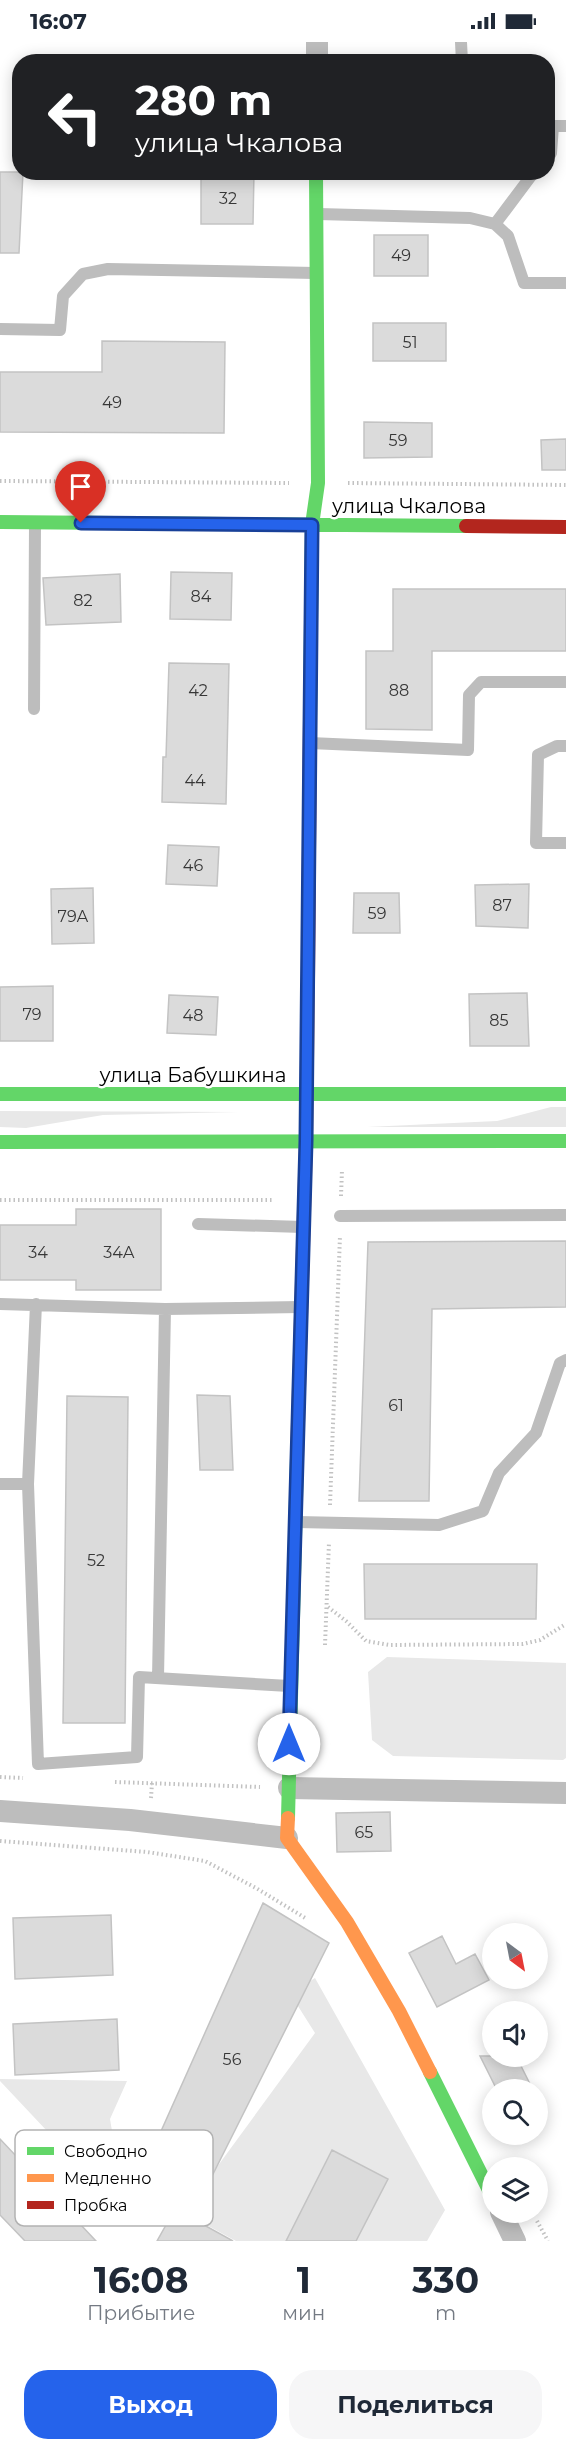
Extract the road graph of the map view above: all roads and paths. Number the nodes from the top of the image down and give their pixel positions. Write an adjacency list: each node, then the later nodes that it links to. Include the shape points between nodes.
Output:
1 (316, 180): 3 (street)
2 (528, 180): 4 (lane)
3 (316, 214): 4 (lane, via 470,218); 5 (street)
4 (495, 224): 6 (lane, via 508,236 524,283)
5 (316, 273): 7 (lane, via 108,269 83,274 63,296 60,330); 9 (street)
6 (566, 283)
7 (0, 329)
8 (0, 481): 9 (path)
9 (318, 483): 10 (path); 13 (street)
10 (566, 485)
11 (0, 522): 12 (street, улица Чкалова)
12 (35, 523): 13 (street, улица Чкалова); 16 (lane)
13 (312, 525): 14 (street, улица Чкалова); 17 (street)
14 (566, 527)
15 (566, 682): 17 (lane, via 482,682 469,695 468,750)
16 (34, 709)
17 (310, 743): 22 (street)
18 (566, 746): 19 (lane, via 538,755 536,843)
19 (566, 843)
20 (0, 1094): 22 (street, улица Бабушкина)
21 (566, 1094): 22 (street, улица Бабушкина)
22 (307, 1095): 23 (street)
23 (306, 1141): 24 (street); 25 (street); 32 (street)
24 (343, 1141): 26 (street); 30 (path)
25 (0, 1142)
26 (566, 1142)
27 (117, 1199): 28 (path)
28 (0, 1200)
29 (566, 1215): 30 (lane)
30 (340, 1216): 41 (path)
31 (198, 1224): 32 (lane)
32 (304, 1227): 35 (street)
33 (0, 1304): 34 (lane)
34 (36, 1304): 36 (lane); 39 (lane)
35 (302, 1307): 36 (lane); 40 (street)
36 (165, 1309): 45 (lane)
37 (566, 1360): 41 (lane, via 560,1363 536,1433 499,1473 483,1511 439,1525)
38 (0, 1484): 39 (lane)
39 (28, 1484): 45 (lane, via 38,1764 137,1757 139,1677)
40 (295, 1522): 41 (lane); 46 (street)
41 (330, 1523): 42 (path)
42 (327, 1606): 43 (path, via 366,1641 389,1645 523,1644 540,1640); 44 (path)
43 (566, 1624)
44 (325, 1652)
45 (159, 1678): 46 (lane)
46 (289, 1686): 50 (street)
47 (0, 1778): 48 (path)
48 (23, 1778)
49 (105, 1781): 50 (path)
50 (288, 1788): 51 (street); 53 (street)
51 (566, 1794)
52 (0, 1811): 53 (street, via 130,1820)
53 (286, 1838): 56 (street, via 386,1986)
54 (0, 1841): 55 (path, via 147,1852 205,1861)
55 (313, 1923)
56 (482, 2176)
57 (506, 2223): 59 (street)
58 (538, 2223): 60 (path)
59 (515, 2241)
60 (548, 2241)

